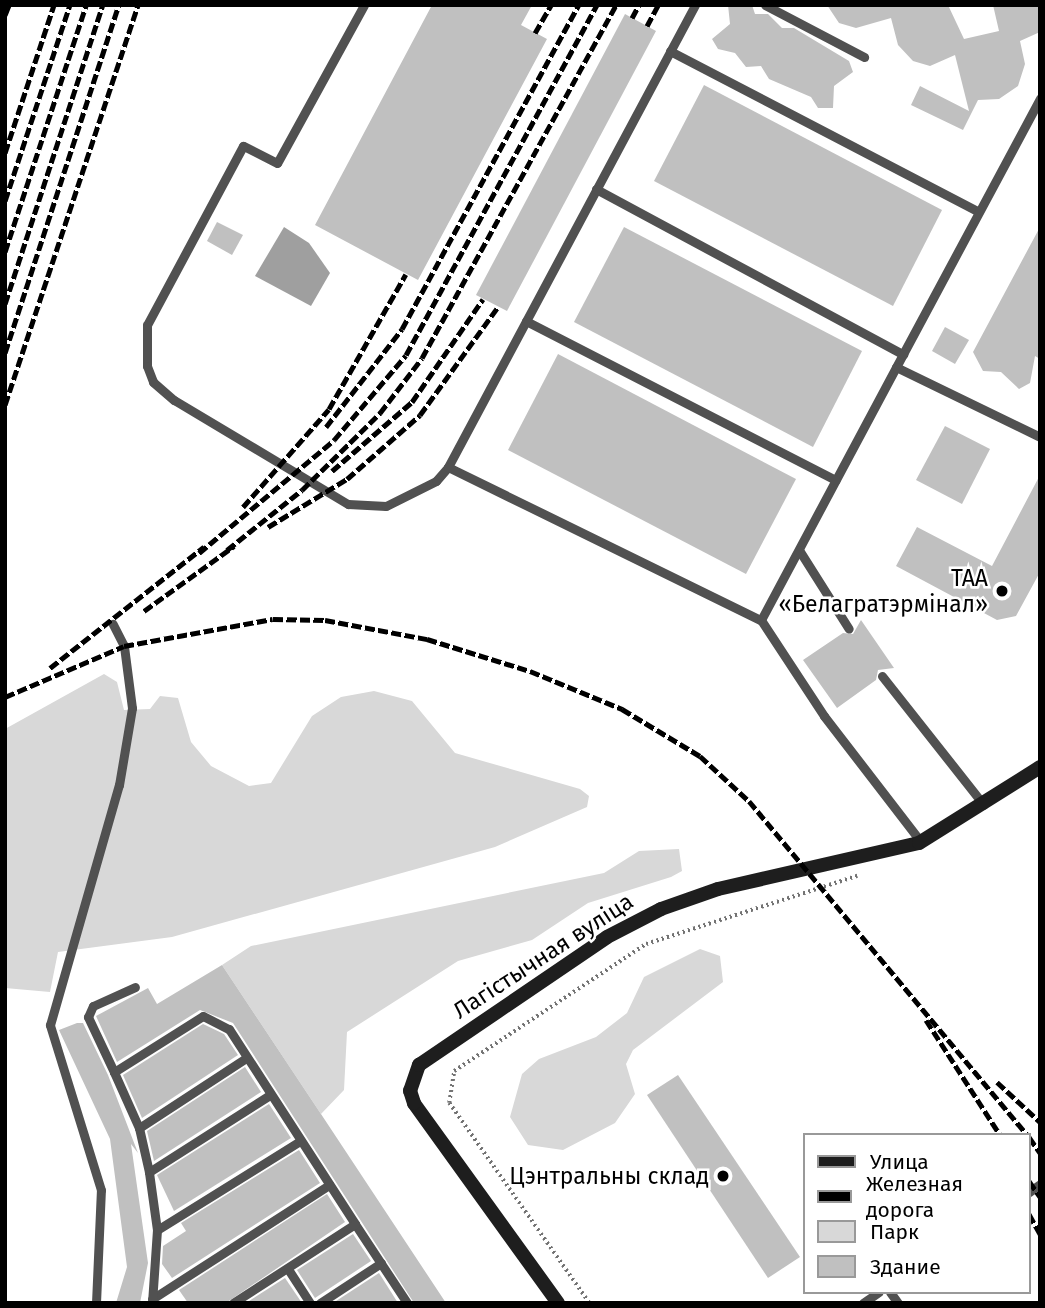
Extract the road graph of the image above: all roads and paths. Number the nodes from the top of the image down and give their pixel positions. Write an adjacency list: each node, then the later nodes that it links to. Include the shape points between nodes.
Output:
1 (363, 5): 13 (lane, via 277,163 243,146 147,325 147,366 153,382 174,400 348,504 386,506 436,481)
2 (695, 5): 4 (lane)
3 (765, 5): 5 (lane)
4 (670, 51): 7 (lane); 8 (lane)
5 (863, 57)
6 (1040, 99): 8 (lane)
7 (596, 190): 9 (lane); 10 (lane)
8 (979, 212): 10 (lane)
9 (526, 321): 13 (lane); 14 (lane)
10 (903, 354): 11 (lane)
11 (896, 367): 12 (lane); 14 (lane)
12 (1040, 437)
13 (448, 467): 16 (lane)
14 (835, 480): 15 (lane)
15 (799, 550): 16 (lane); 18 (lane)
16 (761, 620): 22 (lane, via 824,716)
17 (113, 624): 38 (lane, via 124,646 132,708 119,785 50,1025 101,1190)
18 (849, 628)
19 (882, 676): 21 (lane)
20 (1040, 767): 21 (street, Лагістычная вуліца)
21 (984, 805): 22 (street, Лагістычная вуліца)
22 (920, 842): 23 (street, Лагістычная вуліца)
23 (855, 856): 42 (street, Лагістычная вуліца, via 661,909 607,937 419,1065 410,1091 414,1103); 43 (path, via 857,880 646,944 454,1071 449,1103)
24 (135, 987): 26 (lane, via 93,1006 88,1017)
25 (246, 1058): 26 (lane, via 222,1021 203,1016); 27 (lane); 28 (lane)
26 (114, 1072): 28 (lane)
27 (270, 1095): 29 (lane); 30 (lane)
28 (139, 1128): 30 (lane)
29 (300, 1141): 31 (lane); 33 (lane)
30 (149, 1172): 33 (lane)
31 (329, 1185): 32 (lane); 36 (lane)
32 (355, 1224): 34 (lane); 35 (lane)
33 (157, 1230): 36 (lane)
34 (381, 1263): 40 (lane); 41 (lane)
35 (288, 1269): 37 (lane); 39 (lane)
36 (152, 1301)
37 (234, 1302)
38 (96, 1303)
39 (310, 1303)
40 (320, 1303)
41 (407, 1303)
42 (558, 1303)
43 (589, 1303)

